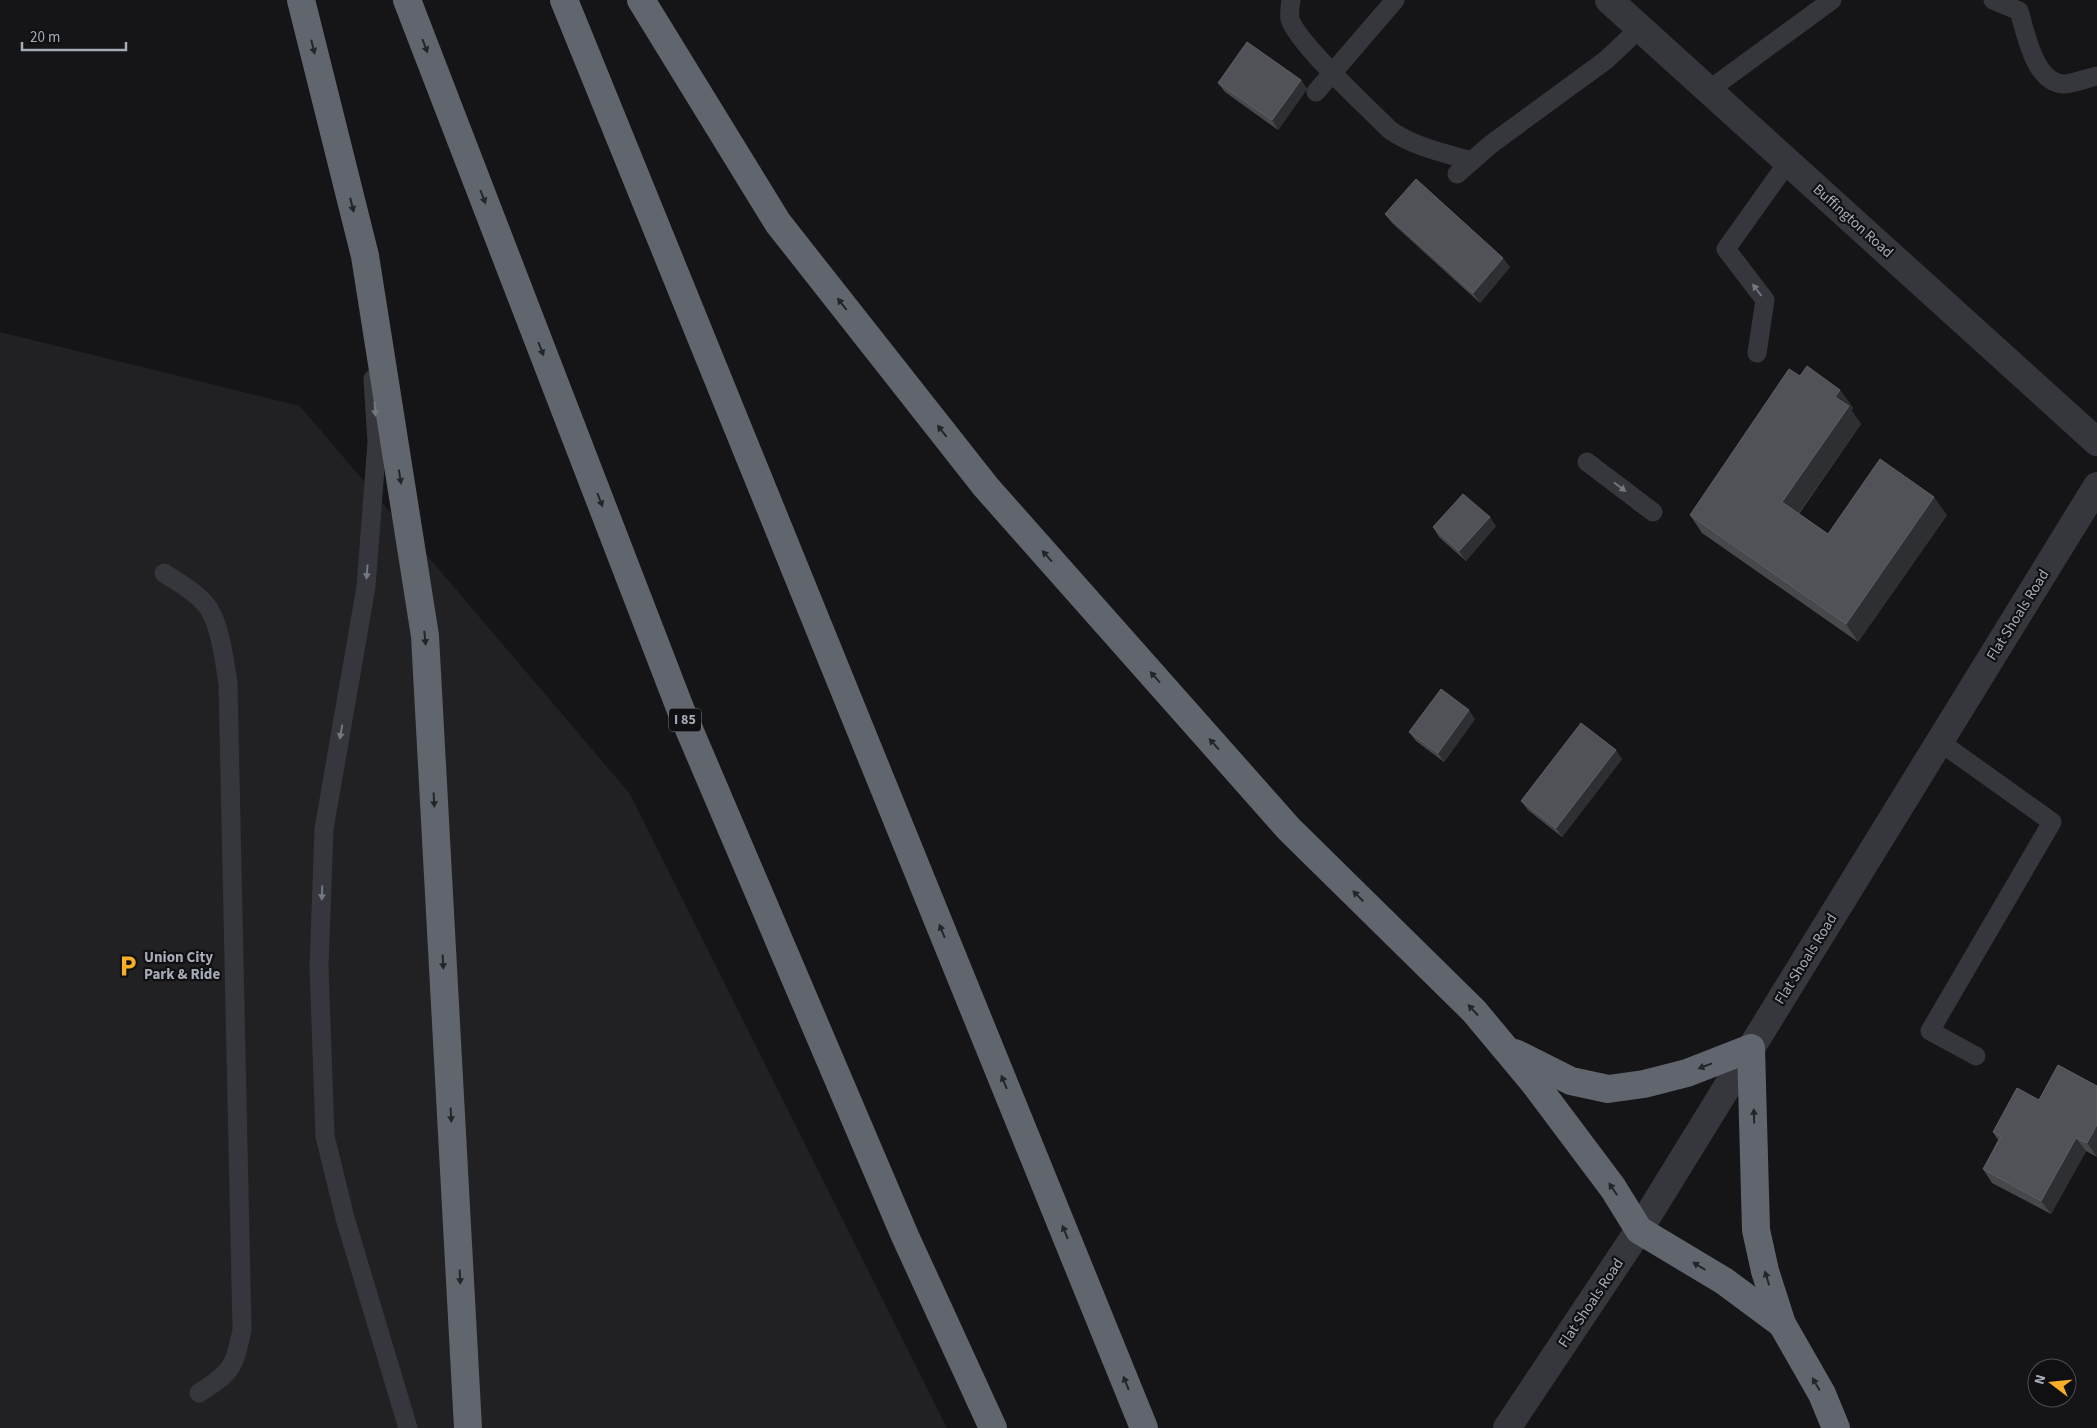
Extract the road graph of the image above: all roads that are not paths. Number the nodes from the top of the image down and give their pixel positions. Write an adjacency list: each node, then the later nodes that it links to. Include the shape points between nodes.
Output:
1 (301, 0): 18 (highway, one-way to 18)
2 (407, 0): 34 (highway, I 85, one-way to 34, via 680,708 905,1236)
3 (564, 0): 35 (highway, one-way to 3)
4 (641, 0): 26 (highway, one-way to 4, via 1474,1011 1289,828 986,487 778,223)
5 (1291, 0): 11 (lane, via 1290,19 1297,32)
6 (1395, 0): 11 (lane)
7 (1609, 0): 10 (street, Buffington Road)
8 (1832, 0): 13 (lane)
9 (1993, 0): 12 (lane, via 2019,11 2035,61 2048,80 2063,84)
10 (1640, 28): 13 (street, Buffington Road); 15 (lane, via 1606,60 1530,114)
11 (1333, 72): 14 (lane); 15 (lane, via 1402,139)
12 (2097, 76)
13 (1709, 90): 16 (street, Buffington Road)
14 (1316, 92)
15 (1472, 161): 17 (lane)
16 (1788, 162): 19 (lane, one-way to 16, via 1765,300 1726,249); 20 (street, Buffington Road)
17 (1457, 174)
18 (365, 256): 32 (lane, one-way to 32, via 377,442 366,587 324,829 319,966 324,1127 345,1218); 33 (highway, one-way to 33, via 425,636)
19 (1757, 353)
20 (2097, 442)
21 (1587, 462): 23 (lane, one-way to 23)
22 (2097, 486): 25 (street, Flat Shoals Road)
23 (1653, 512)
24 (164, 573): 31 (lane, via 208,607 218,630 228,684 242,1330 231,1368)
25 (1940, 742): 27 (street, Flat Shoals Road); 28 (lane, via 2052,822 1930,1031)
26 (1504, 1048): 27 (highway, one-way to 26, via 1687,1073 1608,1090 1571,1081); 29 (highway, one-way to 26, via 1613,1188)
27 (1751, 1048): 29 (street, Flat Shoals Road); 30 (highway, one-way to 27, via 1765,1272 1756,1230)
28 (1976, 1056)
29 (1640, 1230): 30 (highway, one-way to 29, via 1724,1281); 36 (street, Flat Shoals Road)
30 (1782, 1324): 37 (highway, one-way to 30, via 1822,1394)
31 (199, 1393)
32 (408, 1428)
33 (468, 1428)
34 (993, 1428)
35 (1144, 1428)
36 (1507, 1428)
37 (1836, 1428)

